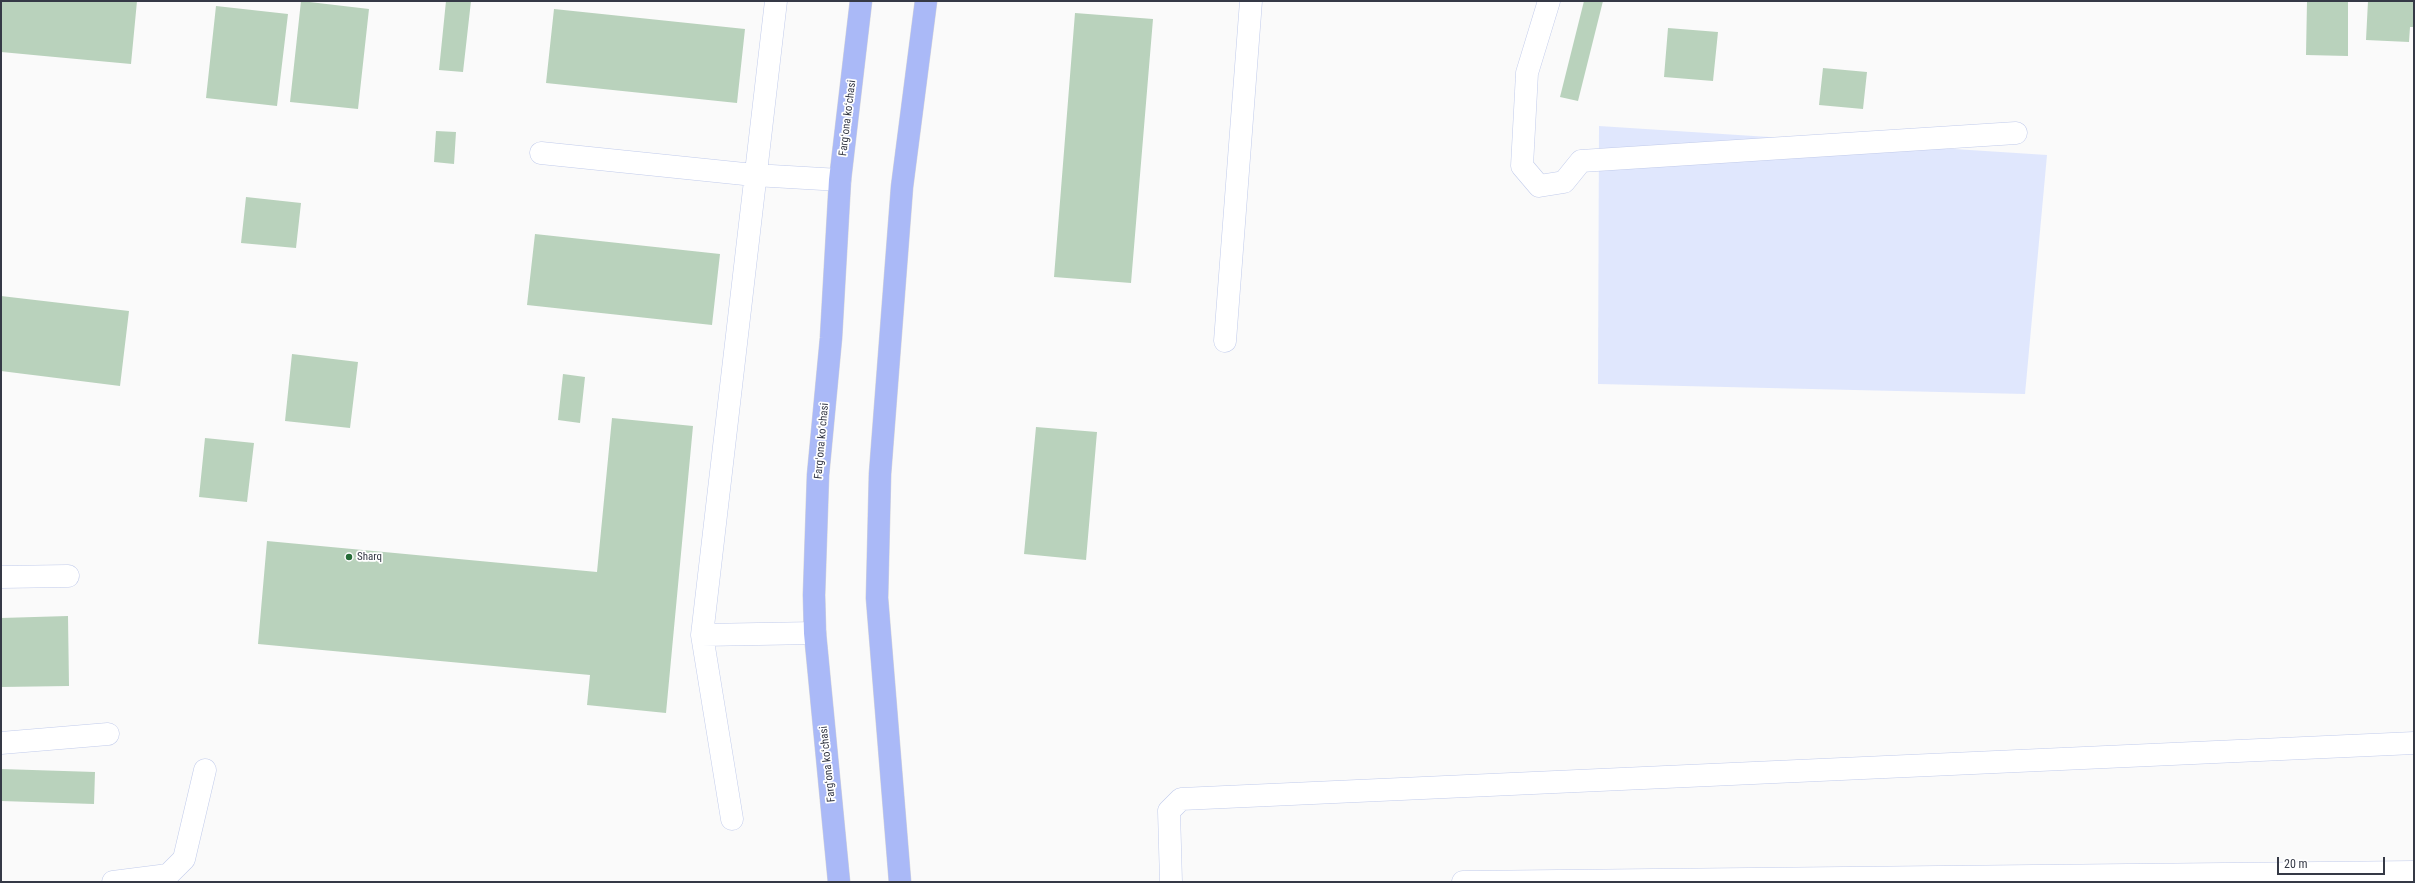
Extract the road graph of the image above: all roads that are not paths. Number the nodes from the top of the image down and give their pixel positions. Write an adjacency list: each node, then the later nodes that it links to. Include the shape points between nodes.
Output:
1 (776, 1): 8 (main road)
2 (861, 1): 9 (main road, Fargʻona koʻchasi)
3 (926, 1): 23 (main road, via 902,187 880,474 877,598)
4 (1251, 1): 10 (main road)
5 (1549, 1): 6 (main road, via 1527,73 1522,166 1539,186 1564,182 1581,161)
6 (2016, 133)
7 (541, 153): 8 (main road)
8 (754, 175): 9 (main road); 14 (main road)
9 (840, 180): 13 (main road, Fargʻona koʻchasi, via 831,338 818,475)
10 (1224, 341)
11 (68, 576): 12 (main road)
12 (1, 577)
13 (815, 633): 14 (main road); 22 (main road, Fargʻona koʻchasi)
14 (702, 635): 19 (main road)
15 (108, 734): 16 (main road)
16 (1, 743)
17 (2414, 743): 24 (main road, via 1181,799 1169,811)
18 (204, 770): 21 (main road, via 184,859 168,875)
19 (732, 819)
20 (2414, 872): 26 (main road)
21 (113, 882)
22 (839, 882)
23 (900, 882)
24 (1171, 882)
25 (1464, 882): 26 (main road)
26 (1471, 882)

